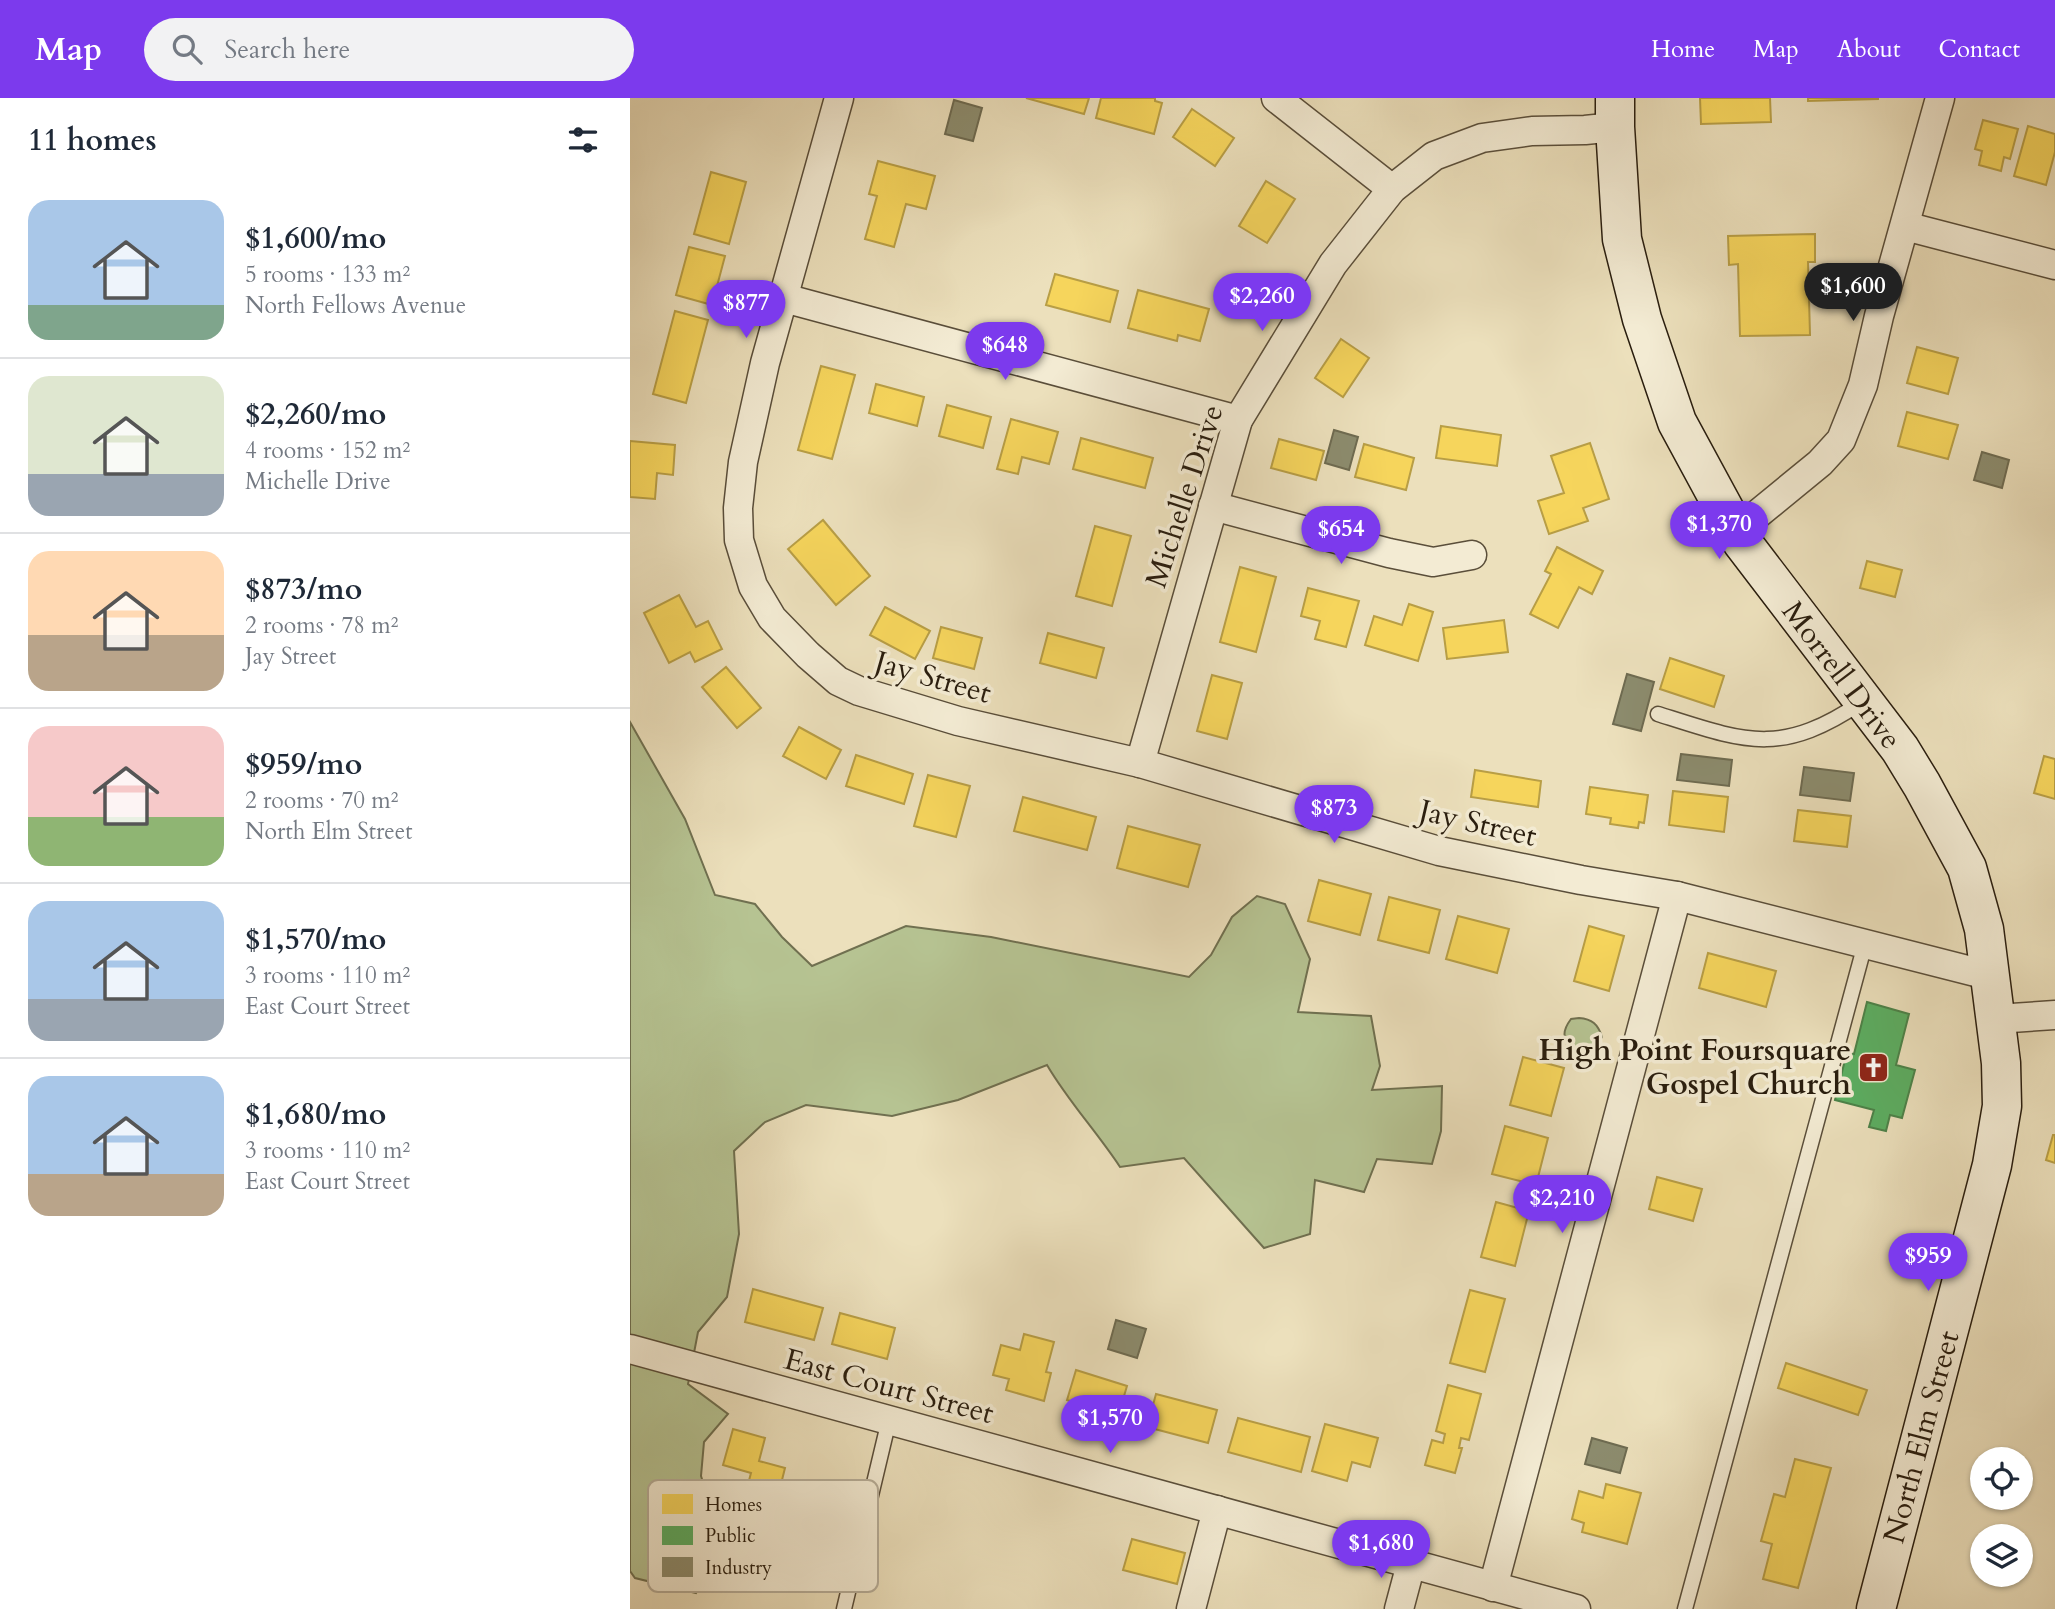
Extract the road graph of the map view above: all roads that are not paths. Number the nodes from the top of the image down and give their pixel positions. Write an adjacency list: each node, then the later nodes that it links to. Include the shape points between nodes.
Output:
1 (839, 98): 8 (street, Jay Street)
2 (1276, 98): 5 (street)
3 (1940, 98): 6 (street)
4 (1615, 112): 5 (street, Michelle Drive, via 1585,130 1482,138 1434,156); 11 (main road, Morrell Drive, via 1622,239 1642,319 1677,422)
5 (1392, 189): 9 (street, Michelle Drive, via 1333,264)
6 (1906, 226): 7 (street); 11 (street, via 1863,386 1841,440)
7 (2055, 265)
8 (784, 298): 9 (street); 15 (street, Jay Street, via 765,363 738,508 739,540 753,586 772,618 838,681 859,691 958,721)
9 (1238, 420): 10 (street, Michelle Drive)
10 (1213, 506): 12 (street, via 1389,554 1433,562); 15 (street, Michelle Drive)
11 (1737, 531): 13 (main road, Morrell Drive)
12 (1472, 555)
13 (1863, 701): 14 (lane, via 1834,721 1796,736 1760,741); 18 (main road, Morrell Drive, via 1900,749 1967,868)
14 (1658, 715)
15 (1140, 763): 16 (street, Jay Street, via 1439,851)
16 (1678, 896): 17 (street, Jay Street); 26 (street)
17 (1865, 944): 18 (street, Jay Street); 30 (lane)
18 (1991, 976): 20 (main road, North Elm Street)
19 (2055, 1016): 20 (street)
20 (1996, 1019): 31 (main road, North Elm Street, via 2003,1106 1992,1165)
21 (630, 1349): 22 (street, East Court Street)
22 (889, 1420): 23 (lane); 24 (street, East Court Street)
23 (875, 1480)
24 (1217, 1510): 25 (street, East Court Street); 27 (street)
25 (1411, 1564): 26 (street, East Court Street); 28 (street)
26 (1493, 1587): 29 (street, East Court Street)
27 (1191, 1609)
28 (1399, 1609)
29 (1576, 1609)
30 (1685, 1609)
31 (1876, 1609)

